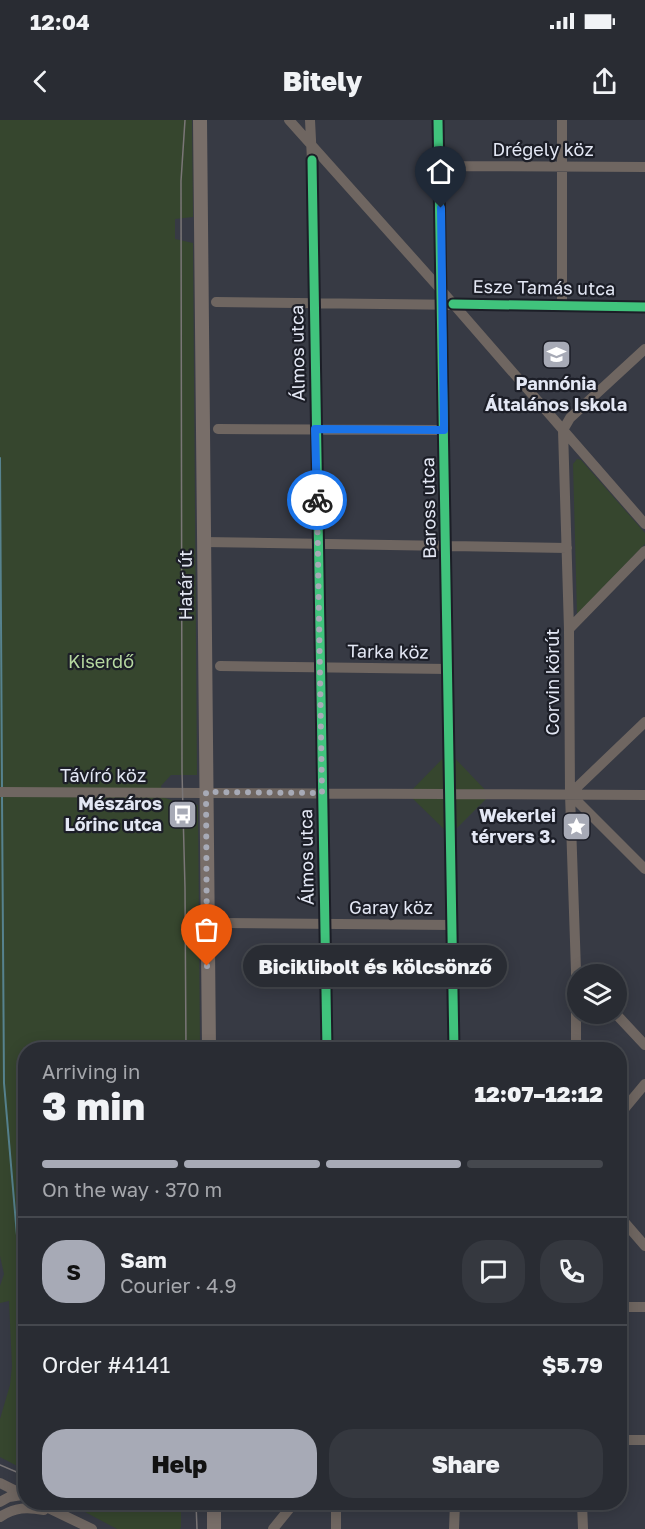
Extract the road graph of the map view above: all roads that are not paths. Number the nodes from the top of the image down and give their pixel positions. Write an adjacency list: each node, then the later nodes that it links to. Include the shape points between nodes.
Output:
1 (200, 120): 22 (main road, Határ út)
2 (289, 120): 6 (street)
3 (310, 120): 6 (street, Álmos utca)
4 (438, 120): 7 (street)
5 (562, 120): 8 (street)
6 (311, 145): 10 (street); 12 (street, Álmos utca)
7 (440, 166): 8 (street, Drégely köz); 10 (street)
8 (562, 167): 9 (street, Drégely köz); 14 (street)
9 (645, 167)
10 (442, 291): 13 (street)
11 (216, 302): 12 (street, Esze Tamás utca)
12 (313, 303): 13 (street, Esze Tamás utca); 18 (street, Álmos utca)
13 (448, 304): 14 (street, Esze Tamás utca); 19 (street, Baross utca); 20 (street)
14 (562, 305): 15 (street, Esze Tamás utca)
15 (645, 307)
16 (643, 355): 20 (street, via 570,418)
17 (218, 429): 18 (street)
18 (315, 429): 19 (street); 23 (street, Álmos utca)
19 (444, 430): 24 (street, Baross utca)
20 (563, 430): 21 (street); 25 (street, Corvin körút)
21 (645, 524)
22 (204, 542): 23 (street); 33 (main road, Határ út)
23 (318, 544): 24 (street); 29 (street, Álmos utca)
24 (446, 546): 25 (street); 30 (street, Baross utca)
25 (567, 548): 27 (street, Corvin körút)
26 (645, 551): 27 (street)
27 (569, 629): 35 (street, Corvin körút)
28 (220, 666): 29 (street, Tarka köz)
29 (320, 668): 30 (street, Tarka köz); 34 (street, Álmos utca)
30 (448, 669): 36 (street, Baross utca)
31 (645, 722): 35 (street)
32 (5, 792): 33 (street, Távíró köz)
33 (206, 792): 34 (street); 45 (main road, Határ út)
34 (322, 793): 36 (street); 40 (street, Álmos utca)
35 (570, 794): 36 (street); 37 (street); 38 (street); 42 (street, Corvin körút)
36 (450, 795): 41 (street, Baross utca)
37 (645, 795)
38 (645, 869)
39 (222, 923): 40 (street, Garay köz)
40 (324, 924): 41 (street, Garay köz); 46 (street, Álmos utca)
41 (452, 925): 47 (street)
42 (578, 964)
43 (577, 1024): 48 (street, Corvin körút)
44 (625, 1024): 49 (street)
45 (209, 1042)
46 (327, 1042)
47 (454, 1042)
48 (576, 1042)
49 (645, 1045)
50 (645, 1084): 51 (street)
51 (627, 1106)
52 (627, 1225): 53 (street)
53 (645, 1246)
54 (627, 1307): 55 (street)
55 (645, 1307)
56 (627, 1440): 57 (street)
57 (645, 1440)
58 (0, 1483): 59 (street)
59 (18, 1492)
60 (18, 1496): 61 (street)
61 (0, 1502)
62 (18, 1509): 70 (street)
63 (43, 1510): 69 (street)
64 (214, 1510): 72 (main road)
65 (288, 1510): 73 (street)
66 (336, 1510): 74 (street)
67 (455, 1510): 75 (street)
68 (582, 1510): 76 (street)
69 (54, 1511): 71 (street)
70 (0, 1517)
71 (92, 1529)
72 (214, 1529)
73 (273, 1529)
74 (336, 1529)
75 (454, 1529)
76 (583, 1529)

